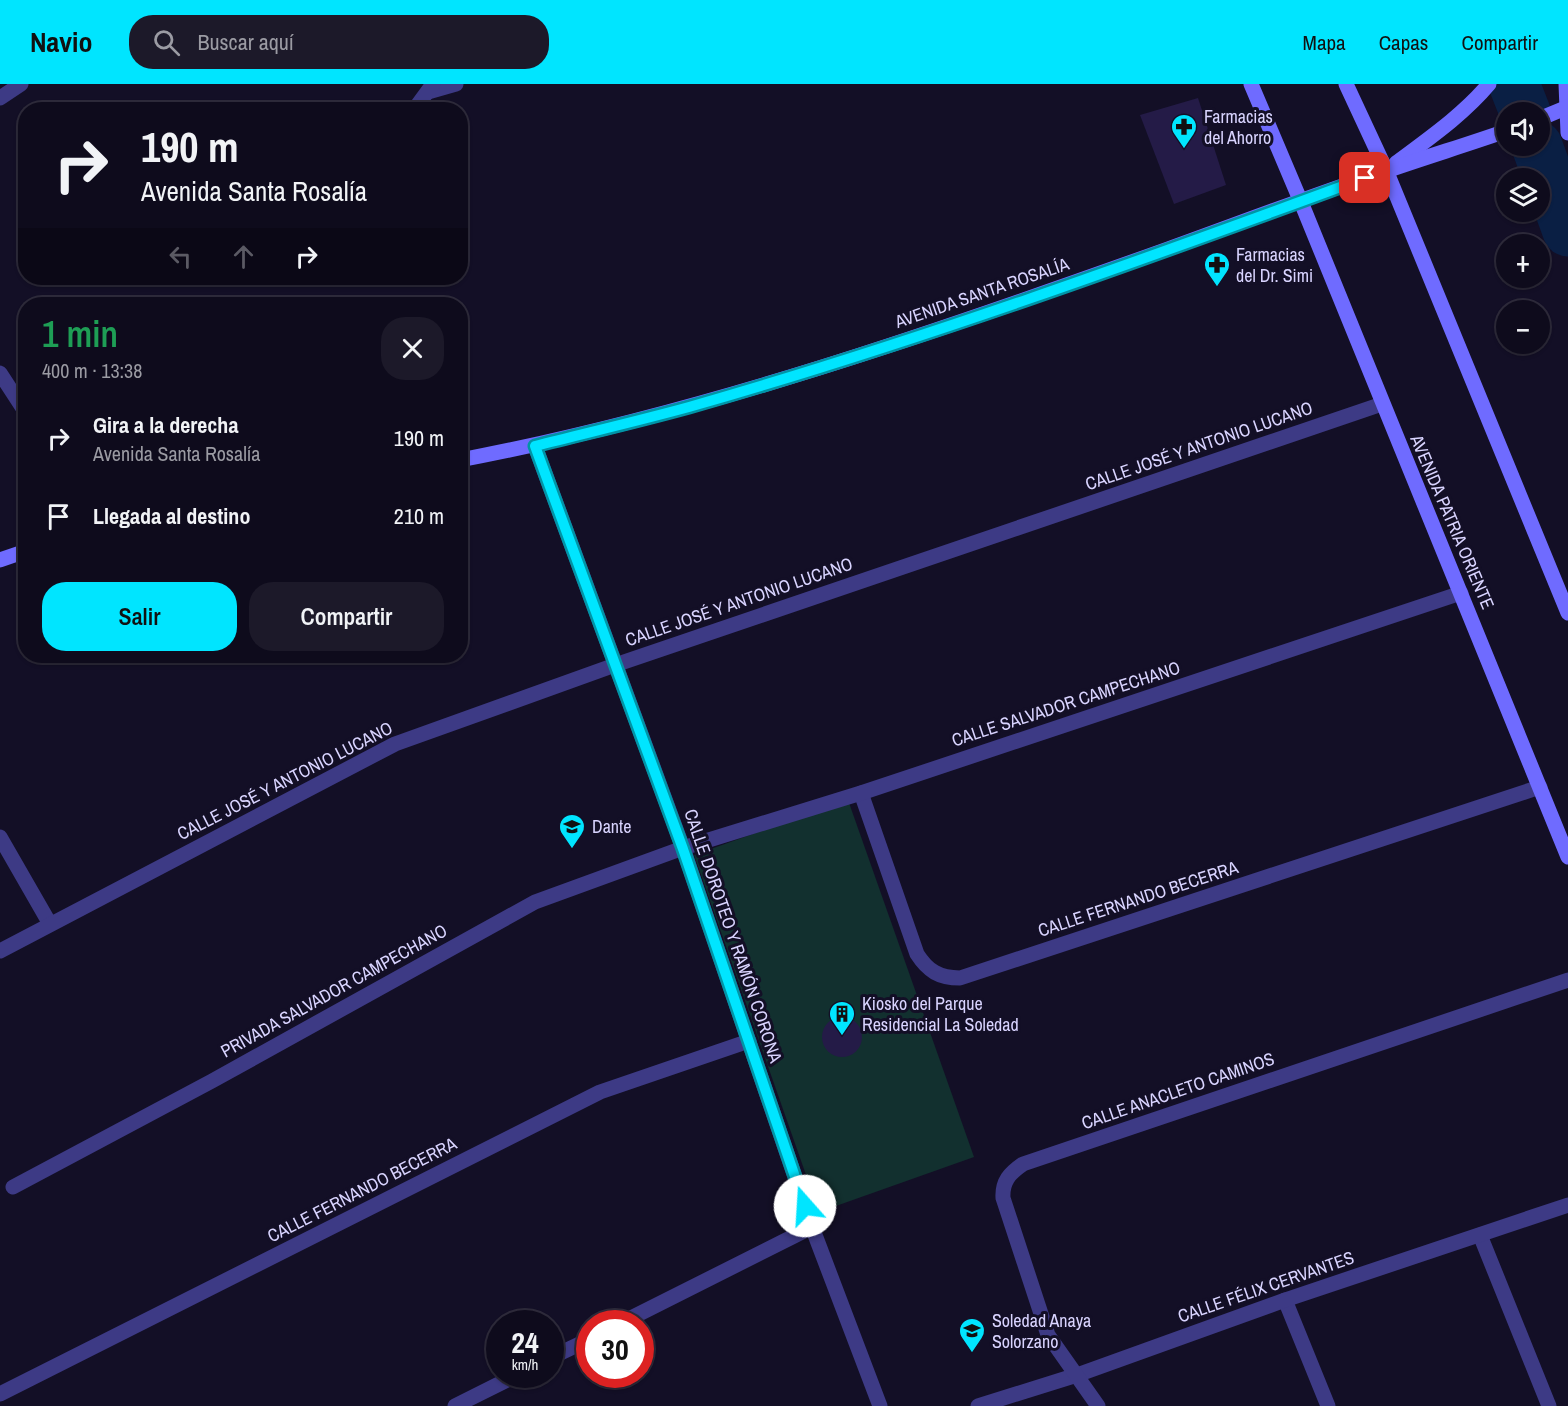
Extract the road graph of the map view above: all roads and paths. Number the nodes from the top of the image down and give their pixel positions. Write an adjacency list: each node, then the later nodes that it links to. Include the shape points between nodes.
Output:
1 (21, 84): 8 (street)
2 (456, 84): 7 (street)
3 (1251, 84): 15 (main road, AVENIDA PATRIA ORIENTE)
4 (1346, 84): 14 (main road)
5 (1489, 84): 14 (main road, via 1437,132)
6 (1566, 84): 10 (main road)
7 (430, 88): 9 (street)
8 (0, 98)
9 (420, 102)
10 (1567, 108): 11 (main road); 12 (main road)
11 (1550, 114)
12 (1568, 133)
13 (1496, 134): 14 (main road, AVENIDA SANTA ROSALÍA)
14 (1386, 170): 15 (main road, AVENIDA SANTA ROSALÍA); 24 (main road)
15 (1301, 202): 18 (main road, AVENIDA PATRIA ORIENTE); 19 (main road, AVENIDA SANTA ROSALÍA, via 834,363 687,407)
16 (0, 373): 17 (street)
17 (18, 401)
18 (1382, 404): 23 (main road, AVENIDA PATRIA ORIENTE); 25 (street, CALLE JOSÉ Y ANTONIO LUCANO)
19 (535, 446): 20 (main road, AVENIDA SANTA ROSALÍA); 25 (street, CALLE DOROTEO Y RAMÓN CORONA)
20 (468, 459)
21 (18, 554): 22 (main road)
22 (0, 560)
23 (1461, 593): 26 (main road, AVENIDA PATRIA ORIENTE); 27 (street, CALLE SALVADOR CAMPECHANO)
24 (1568, 613)
25 (615, 665): 29 (street, CALLE DOROTEO Y RAMÓN CORONA); 31 (street, CALLE JOSÉ Y ANTONIO LUCANO, via 395,744)
26 (1540, 787): 27 (street, CALLE FERNANDO BECERRA, via 960,978 935,974 917,954); 30 (main road, AVENIDA PATRIA ORIENTE)
27 (861, 793): 29 (street, CALLE SALVADOR CAMPECHANO)
28 (0, 837): 31 (street)
29 (683, 849): 34 (street, CALLE DOROTEO Y RAMÓN CORONA); 35 (street, PRIVADA SALVADOR CAMPECHANO, via 535,902)
30 (1568, 857)
31 (50, 924): 32 (street, CALLE JOSÉ Y ANTONIO LUCANO)
32 (0, 951)
33 (1568, 980): 41 (street, CALLE ANACLETO CAMINOS, via 1023,1164 1013,1171 1002,1187 1003,1198 1048,1335)
34 (749, 1041): 37 (street, CALLE DOROTEO Y RAMÓN CORONA); 43 (street, CALLE FERNANDO BECERRA, via 600,1092)
35 (13, 1187)
36 (1568, 1205): 38 (street, CALLE FÉLIX CERVANTES)
37 (812, 1227): 40 (street); 45 (street, CALLE DOROTEO Y RAMÓN CORONA)
38 (1480, 1235): 39 (street, CALLE FÉLIX CERVANTES); 49 (street)
39 (1285, 1300): 41 (street, CALLE FÉLIX CERVANTES); 48 (street)
40 (647, 1310)
41 (1077, 1375): 46 (street, CALLE FÉLIX CERVANTES); 47 (street, CALLE ANACLETO CAMINOS)
42 (491, 1388): 44 (street)
43 (0, 1394)
44 (455, 1406)
45 (880, 1406)
46 (978, 1406)
47 (1098, 1406)
48 (1328, 1406)
49 (1549, 1406)

